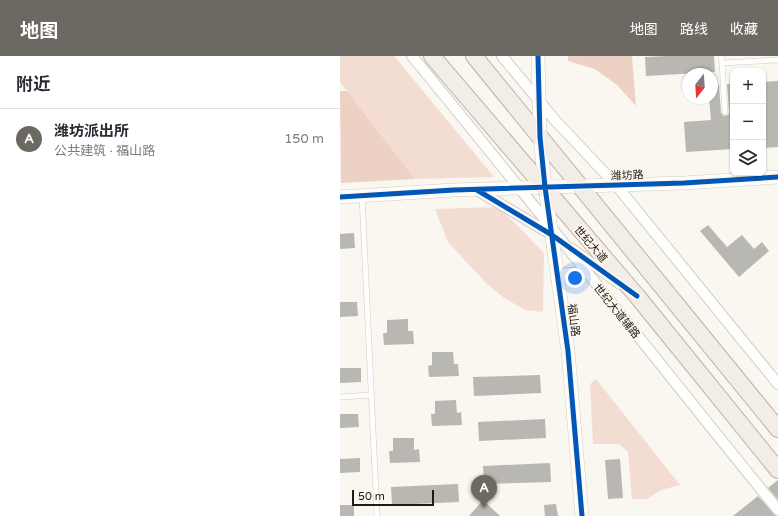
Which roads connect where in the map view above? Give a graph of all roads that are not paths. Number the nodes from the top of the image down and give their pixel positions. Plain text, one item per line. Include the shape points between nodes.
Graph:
1 (412, 56) edge
2 (432, 56) edge
3 (474, 56) edge
4 (502, 56) edge
5 (538, 56) edge
6 (721, 56) edge
7 (778, 60) edge
8 (722, 63) junction
9 (540, 102) junction
10 (725, 112) dead end
11 (540, 136) junction
12 (778, 177) edge
13 (616, 185) junction
14 (580, 186) junction
15 (545, 187) junction
16 (521, 188) junction
17 (477, 190) junction
18 (362, 196) junction
19 (340, 197) edge
20 (555, 235) junction
21 (586, 272) junction
22 (558, 274) junction
23 (637, 296) junction
24 (778, 384) edge
25 (371, 395) junction
26 (340, 397) edge
27 (778, 429) edge
28 (778, 470) edge
29 (778, 510) edge
30 (377, 516) edge
31 (582, 516) edge

1 - 16 street, 世纪大道辅路
2 - 15 main road, 世纪大道
3 - 11 main road
4 - 9 street
5 - 9 street, 福山路
6 - 8 lane
7 - 8 lane
8 - 10 lane
9 - 11 street, 福山路
9 - 13 street
11 - 14 main road
11 - 15 street, 福山路
12 - 13 street, 潍坊路
13 - 14 street, 潍坊路
13 - 24 street
14 - 15 street, 潍坊路
14 - 27 main road
15 - 16 street, 潍坊路
15 - 20 street, 福山路
15 - 23 main road, 世纪大道 via 570,220
16 - 17 street, 潍坊路
16 - 20 street, 世纪大道辅路
17 - 18 street, 潍坊路
17 - 20 street
18 - 19 street, 潍坊路
18 - 25 lane
20 - 21 street, 世纪大道辅路
20 - 22 street, 福山路
20 - 23 street
21 - 22 street
21 - 29 street, 世纪大道辅路
22 - 31 street, 福山路 via 568,351
23 - 28 main road, 世纪大道
25 - 26 lane
25 - 30 lane

